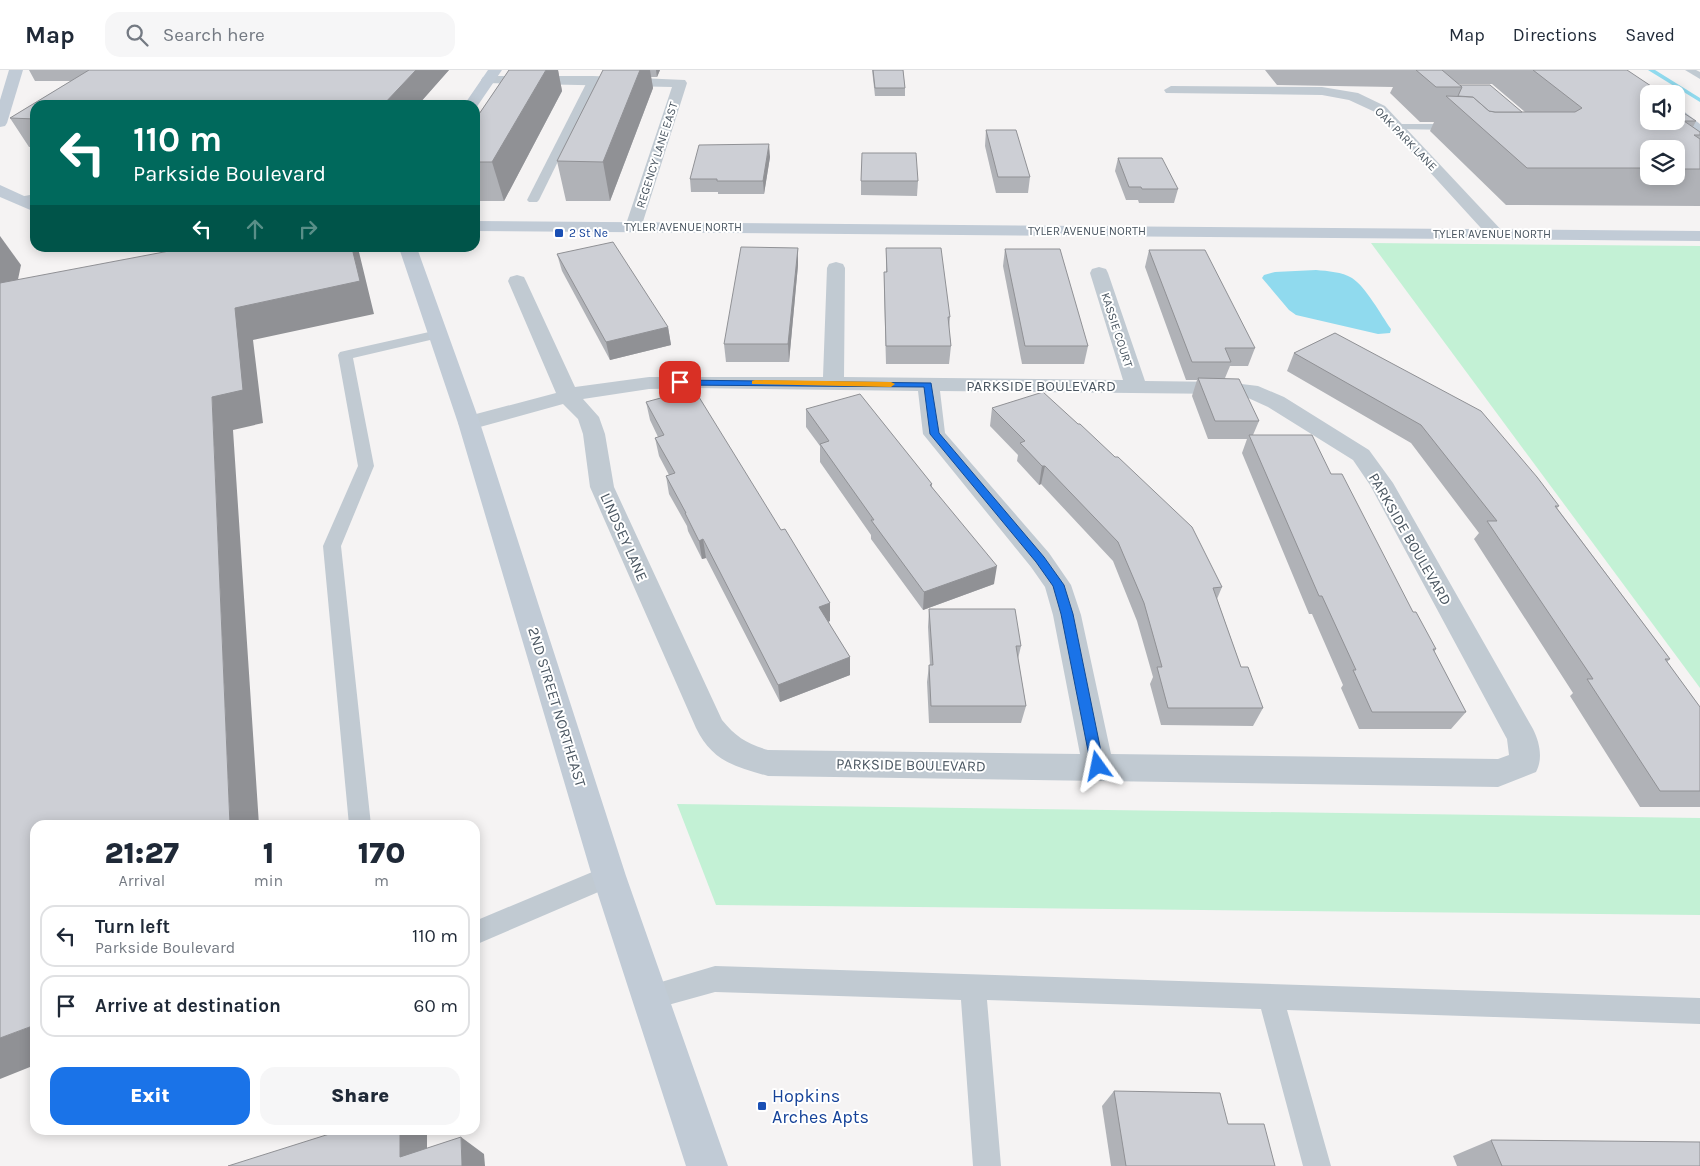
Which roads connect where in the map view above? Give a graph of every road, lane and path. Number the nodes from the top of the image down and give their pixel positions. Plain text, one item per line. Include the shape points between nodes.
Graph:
1 (16, 70) edge
2 (1690, 70) edge
3 (492, 75) edge
4 (1700, 76) edge
5 (593, 80) junction
6 (1172, 90) dead end
7 (474, 100) edge
8 (1685, 120) edge
9 (1392, 122) junction
10 (0, 123) edge
11 (1700, 132) edge
12 (0, 190) edge
13 (30, 198) edge
14 (18, 200) junction
15 (533, 200) dead end
16 (30, 205) edge
17 (480, 226) edge
18 (634, 227) junction
19 (1496, 234) junction
20 (1700, 236) edge
21 (409, 252) edge
22 (836, 268) dead end
23 (1098, 273) dead end
24 (517, 281) dead end
25 (438, 334) junction
26 (833, 383) junction
27 (928, 385) junction
28 (1136, 386) junction
29 (568, 396) junction
30 (468, 423) junction
31 (768, 763) joint
32 (1098, 766) junction
33 (359, 820) edge
34 (609, 876) junction
35 (480, 930) edge
36 (973, 987) junction
37 (650, 997) junction
38 (1270, 997) junction
39 (1700, 1011) edge
40 (708, 1166) edge
41 (987, 1166) edge
42 (1317, 1166) edge

1 - 10 street
2 - 4 lane
3 - 5 street
3 - 7 street
5 - 15 lane
5 - 18 street, REGENCY LANE EAST via 680,83
6 - 9 street, OAK PARK LANE via 1332,92 1366,101 1380,109
8 - 11 street
9 - 9 lane via 1449,117 1463,130
9 - 19 street, OAK PARK LANE
12 - 14 street
13 - 14 lane
14 - 16 street
17 - 18 street, TYLER AVENUE NORTH
18 - 19 street, TYLER AVENUE NORTH
19 - 20 street, TYLER AVENUE NORTH
21 - 25 street, 2ND STREET NORTHEAST
22 - 26 street
23 - 28 street, KASSIE COURT
24 - 29 street, LINDSEY LANE
25 - 30 street, 2ND STREET NORTHEAST
25 - 33 lane via 345,355 366,466 332,546
26 - 27 street, PARKSIDE BOULEVARD
26 - 29 street, PARKSIDE BOULEVARD via 649,383
27 - 28 street, PARKSIDE BOULEVARD
27 - 32 street via 934,434 1058,585 1067,614
28 - 32 street, PARKSIDE BOULEVARD via 1250,391 1276,402 1361,455 1380,483 1522,738 1525,763 1498,773
29 - 30 street, PARKSIDE BOULEVARD
29 - 31 street, LINDSEY LANE via 588,417 594,434 602,487 711,728 734,754
30 - 34 street, 2ND STREET NORTHEAST
31 - 32 street, PARKSIDE BOULEVARD
34 - 35 lane
34 - 37 street, 2ND STREET NORTHEAST
36 - 37 lane via 715,979
36 - 38 lane
36 - 41 lane
37 - 40 street, 2ND STREET NORTHEAST
38 - 39 lane
38 - 42 lane

